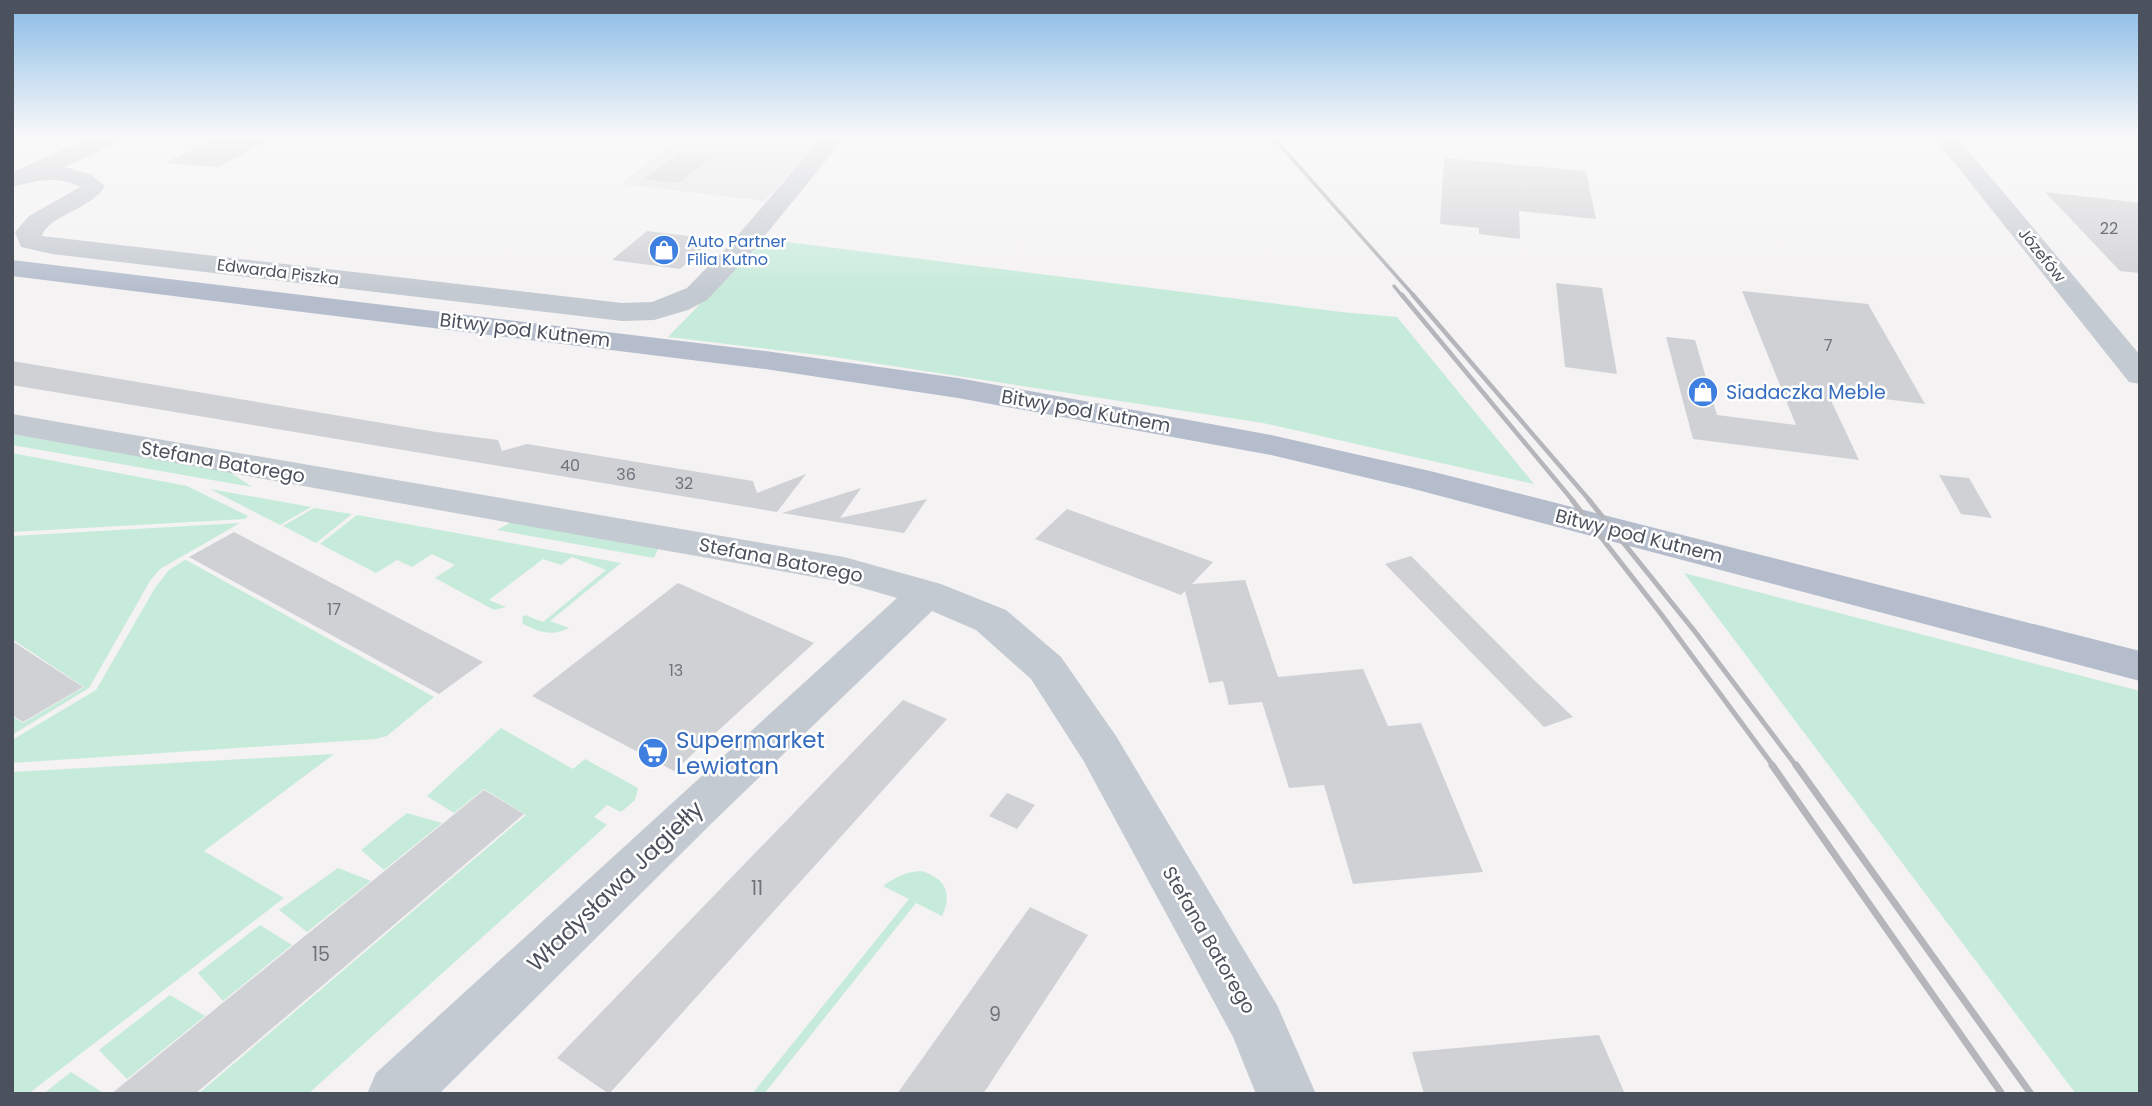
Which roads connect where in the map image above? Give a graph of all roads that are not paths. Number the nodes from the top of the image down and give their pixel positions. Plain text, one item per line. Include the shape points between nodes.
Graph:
1 (92, 188) edge
2 (792, 188) edge
3 (1986, 188) edge
4 (12, 268) edge
5 (2140, 375) edge
6 (12, 425) edge
7 (927, 593) junction
8 (2140, 666) edge
9 (397, 1094) edge
10 (1286, 1094) edge

1 - 2 street, Edwarda Piszka via 38,221 28,232 30,241 621,312 654,311 697,294
3 - 5 street, Józefów
4 - 8 main road, Bitwy pod Kutnem via 847,370 1125,418 1418,479
6 - 7 street, Stefana Batorego via 687,541 844,570
7 - 9 street, Władysława Jagiełły
7 - 10 street, Stefana Batorego via 991,621 1046,668 1100,748 1257,1024

